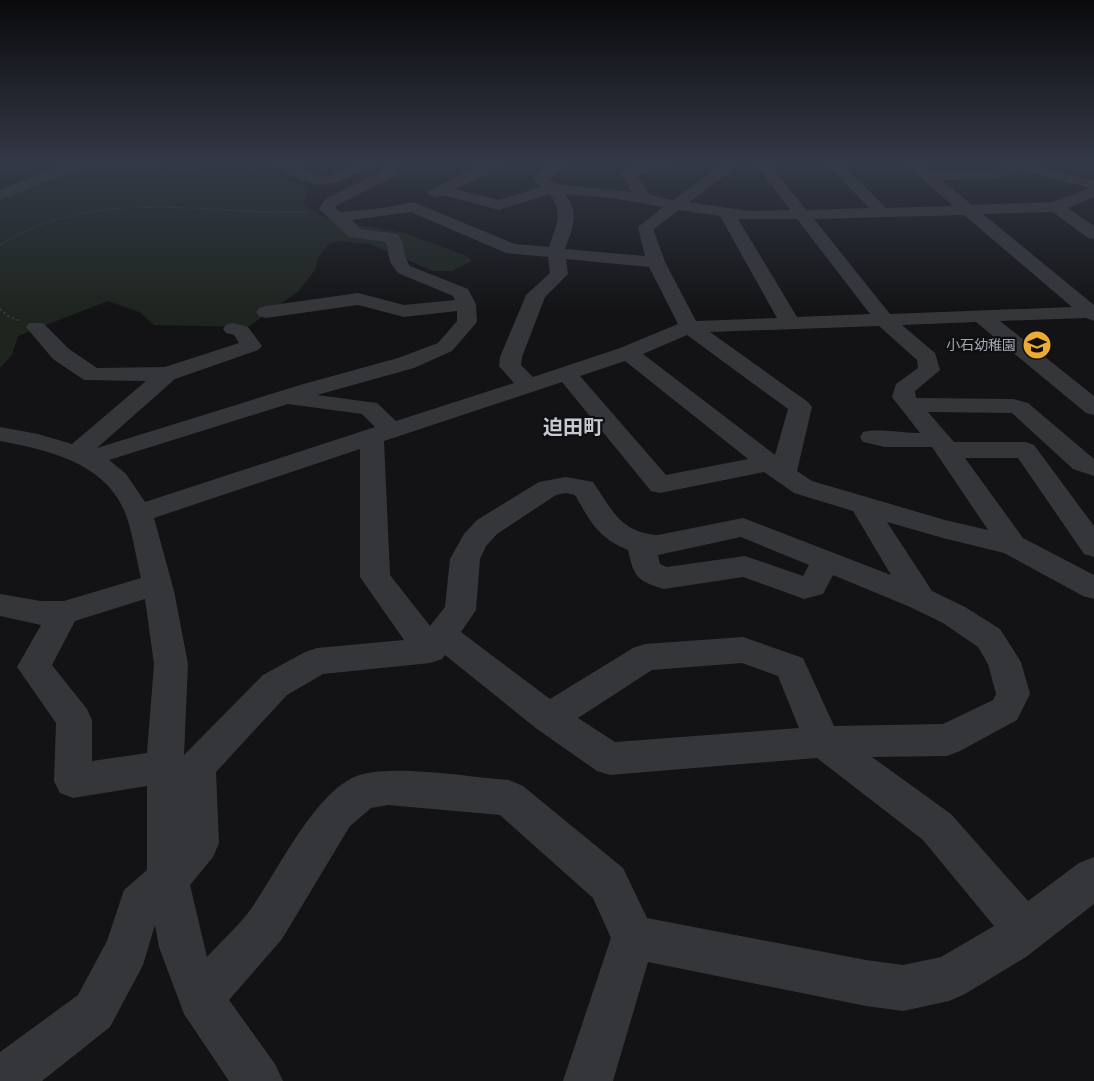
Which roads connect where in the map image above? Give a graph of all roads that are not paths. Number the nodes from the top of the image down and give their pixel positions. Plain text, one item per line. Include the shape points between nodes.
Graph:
1 (330, 211) edge
2 (391, 211) edge
3 (423, 211) edge
4 (566, 211) edge
5 (668, 211) edge
6 (715, 211) edge
7 (798, 211) edge
8 (906, 211) edge
9 (970, 211) edge
10 (1062, 211) edge
11 (882, 212) joint
12 (726, 213) junction
13 (333, 214) junction
14 (800, 214) junction
15 (1094, 234) edge
16 (556, 251) junction
17 (656, 262) junction
18 (466, 304) junction
19 (266, 312) dead end
20 (1092, 314) edge
21 (981, 316) junction
22 (885, 321) junction
23 (791, 324) junction
24 (36, 327) road end
25 (689, 327) junction
26 (233, 329) dead end
27 (628, 353) junction
28 (167, 374) junction
29 (567, 374) junction
30 (529, 386) junction
31 (288, 398) junction
32 (910, 405) junction
33 (1094, 408) edge
34 (0, 434) edge
35 (382, 434) junction
36 (872, 437) dead end
37 (943, 445) junction
38 (83, 455) junction
39 (1094, 468) edge
40 (776, 469) junction
41 (862, 504) junction
42 (139, 513) junction
43 (641, 544) junction
44 (1013, 545) junction
45 (1094, 547) edge
46 (827, 561) junction
47 (157, 584) junction
48 (1094, 588) edge
49 (921, 599) junction
50 (4, 610) edge
51 (64, 614) junction
52 (436, 642) junction
53 (549, 718) junction
54 (823, 742) junction
55 (165, 767) junction
56 (1094, 878) edge
57 (168, 879) junction
58 (1025, 930) junction
59 (633, 937) junction
60 (200, 998) junction
61 (2, 1081) edge
62 (258, 1081) edge
63 (588, 1081) edge

1 - 13 street
2 - 13 street
3 - 16 street via 506,248
4 - 16 street
5 - 17 street via 646,227
6 - 12 street
7 - 14 street
8 - 11 street
9 - 20 street
10 - 15 street
11 - 14 street
12 - 14 street
12 - 23 street
13 - 18 street via 360,236 392,238 399,264 407,271 461,292
14 - 22 street
16 - 17 street
16 - 30 street via 559,274 536,296 511,357 510,366
17 - 25 street
18 - 19 street via 404,311 358,299
18 - 31 street via 467,322 445,347 406,363
20 - 21 street
21 - 22 street
21 - 33 street
22 - 23 street
22 - 32 street via 927,358 929,370 904,389 903,397
23 - 25 street
24 - 28 street via 61,354 92,375
25 - 27 street
25 - 40 street via 800,407
26 - 28 street via 241,330 251,346
27 - 29 street
27 - 40 street
28 - 38 street
29 - 30 street
29 - 40 street via 660,485
30 - 35 street
31 - 35 street via 369,408
31 - 38 street
32 - 37 street
32 - 39 street via 1020,408 1082,463
34 - 38 street
35 - 42 street
35 - 52 street via 375,577
36 - 37 street
37 - 44 street
37 - 45 street via 1025,450
38 - 42 street via 117,480
40 - 41 street via 803,487
41 - 44 street
41 - 49 street
42 - 47 street
43 - 46 street via 658,545 742,527
43 - 46 street via 647,570 664,578 745,567 804,588 812,586
43 - 52 street via 625,538 604,522 584,488 548,488 487,527 474,540 465,559 460,610
44 - 48 street
46 - 49 street
47 - 51 street
47 - 55 street via 171,664
49 - 54 street via 989,638 1004,662 1013,694 1005,710 947,740
50 - 51 street
51 - 55 street via 34,666 74,720 73,781
52 - 53 street
52 - 57 street via 317,661 275,685 197,767 200,843
53 - 54 street via 610,759
53 - 54 street via 645,657 743,650 791,667
54 - 58 street via 937,827
55 - 57 street
56 - 58 street
57 - 60 street via 181,947
57 - 61 street via 140,905 127,949 94,1011
58 - 59 street via 950,978 903,988
59 - 60 street via 608,884 509,798 388,788 362,792 336,813 267,924
59 - 63 street
60 - 62 street

